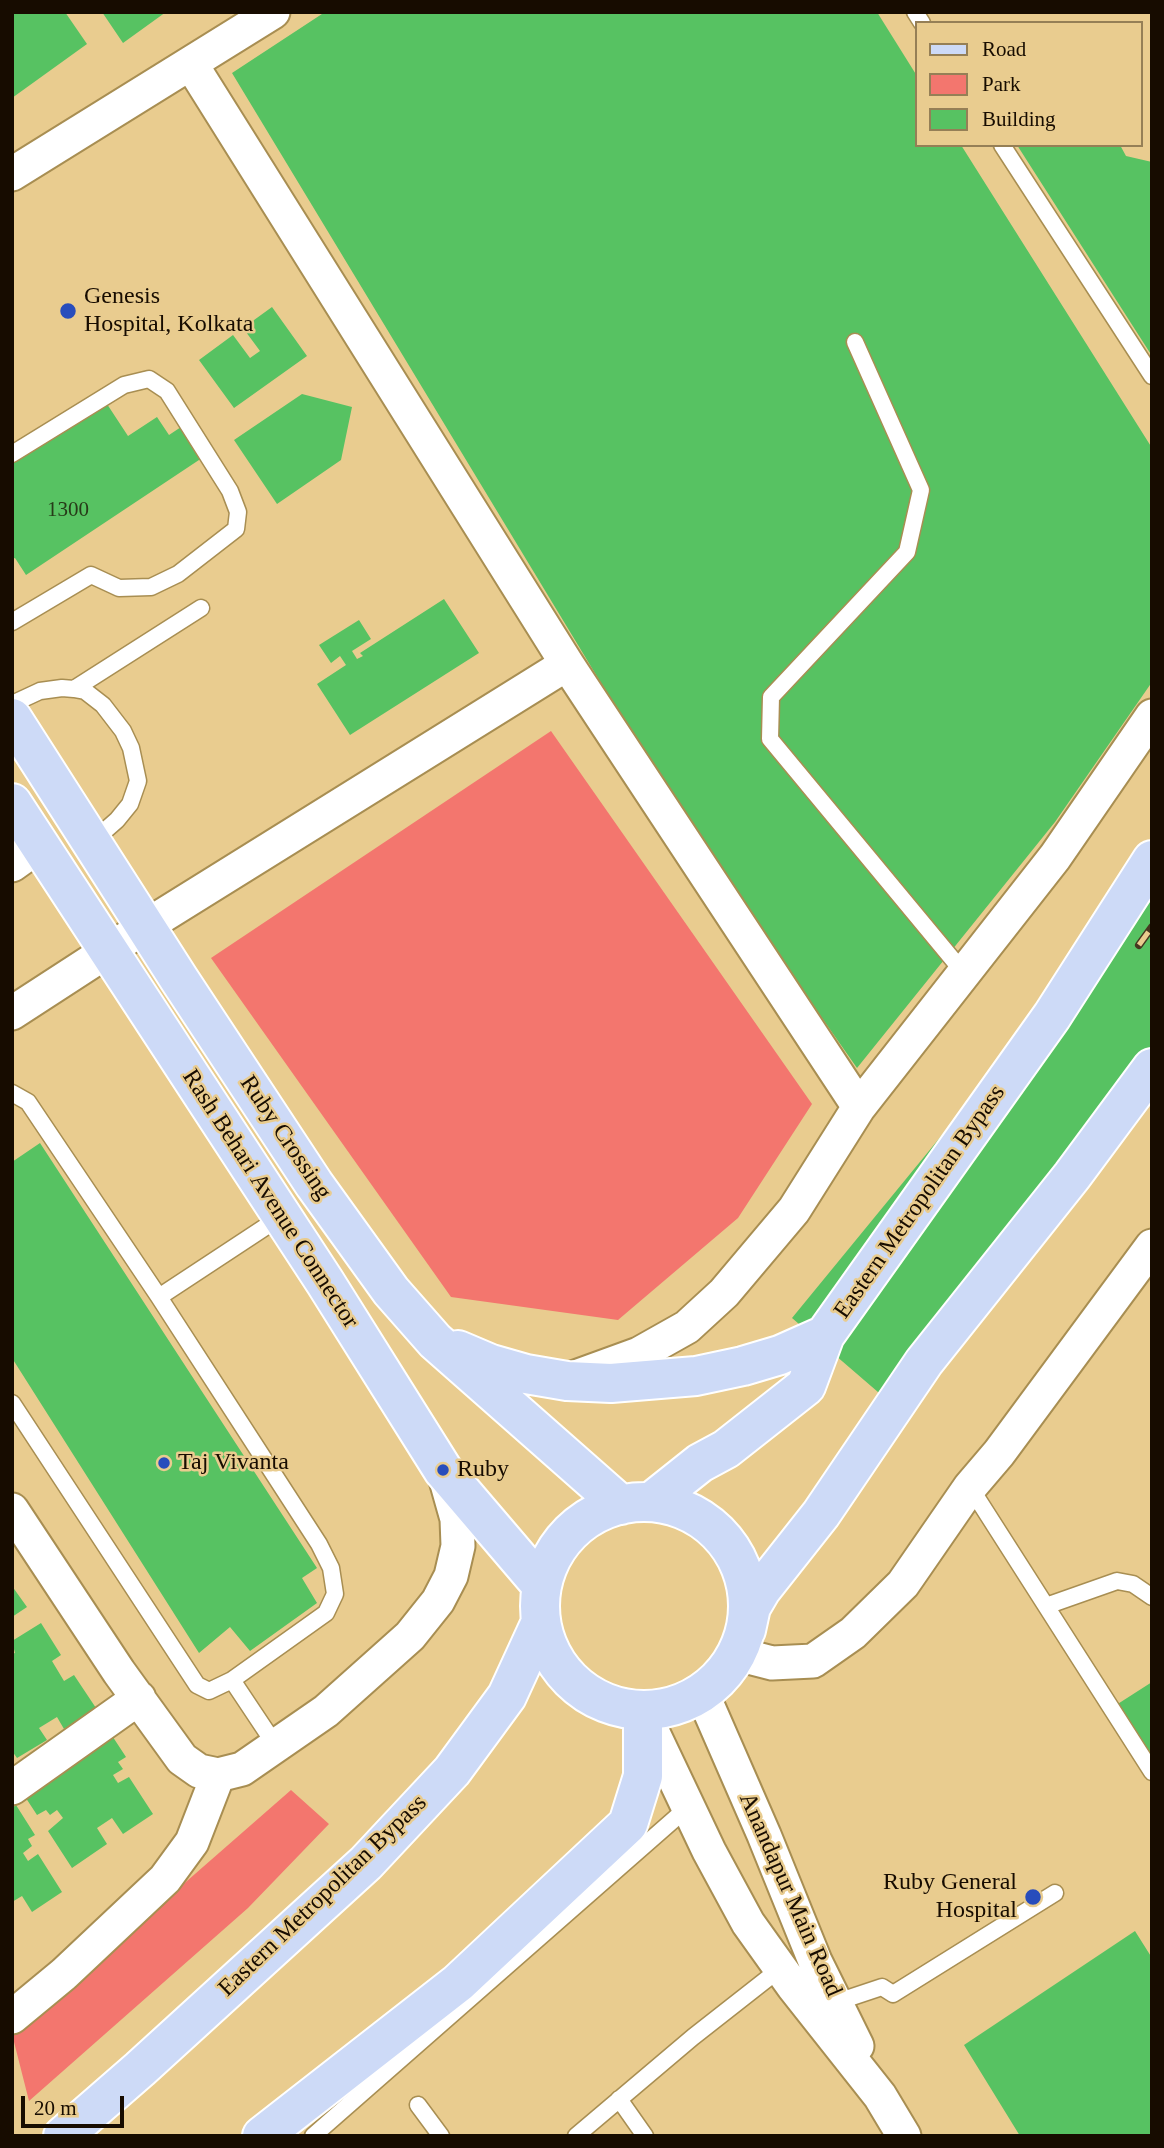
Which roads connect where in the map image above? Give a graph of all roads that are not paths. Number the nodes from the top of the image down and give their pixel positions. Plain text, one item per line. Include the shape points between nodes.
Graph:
1 (273, 12) edge
2 (191, 64) junction
3 (1003, 147) edge
4 (12, 174) edge
5 (855, 342) dead end
6 (1152, 376) edge
7 (12, 454) edge
8 (201, 608) dead end
9 (12, 622) edge
10 (567, 664) junction
11 (74, 689) junction
12 (12, 704) edge
13 (1152, 716) edge
14 (12, 718) edge
15 (12, 803) edge
16 (91, 842) junction
17 (26, 855) edge
18 (1152, 860) edge
19 (146, 926) junction
20 (109, 950) junction
21 (964, 973) junction
22 (12, 1013) edge
23 (1152, 1068) edge
24 (12, 1093) edge
25 (859, 1107) junction
26 (282, 1216) junction
27 (1152, 1246) edge
28 (159, 1297) junction
29 (825, 1335) junction
30 (435, 1340) junction
31 (567, 1381) junction
32 (12, 1403) edge
33 (443, 1471) junction
34 (970, 1487) junction
35 (636, 1504) junction
36 (12, 1510) edge
37 (1152, 1597) edge
38 (541, 1604) junction
39 (1046, 1606) junction
40 (741, 1642) junction
41 (232, 1680) junction
42 (702, 1693) junction
43 (139, 1698) junction
44 (643, 1711) junction
45 (276, 1746) junction
46 (1152, 1772) edge
47 (218, 1775) junction
48 (12, 1788) edge
49 (687, 1808) junction
50 (1055, 1893) dead end
51 (781, 1968) junction
52 (837, 2002) junction
53 (12, 2018) edge
54 (880, 2096) junction
55 (619, 2099) junction
56 (418, 2105) dead end
57 (63, 2136) edge
58 (262, 2136) edge
59 (313, 2136) edge
60 (441, 2136) edge
61 (576, 2136) edge
62 (645, 2136) edge
63 (904, 2136) edge

1 - 2 street
2 - 4 street
2 - 10 street
3 - 6 lane
5 - 21 lane via 920,490 907,552 771,697 770,739
7 - 9 lane via 124,385 149,379 167,391 230,491 238,512 236,529 178,574 151,587 120,588 91,575
8 - 11 lane
10 - 19 street
10 - 25 street
11 - 12 lane via 40,691
11 - 16 lane via 85,691 103,705 123,731 138,781 130,804
13 - 21 street via 1055,857
14 - 16 main road, Ruby Crossing
15 - 17 main road, Rash Behari Avenue Connector
16 - 19 main road, Ruby Crossing
17 - 20 main road, Rash Behari Avenue Connector
18 - 29 main road, Eastern Metropolitan Bypass via 1052,1016
19 - 20 street
19 - 30 main road, Ruby Crossing via 314,1184 391,1291
20 - 22 street
20 - 26 main road, Rash Behari Avenue Connector
21 - 25 street
23 - 40 main road via 924,1362 821,1514 761,1590
24 - 28 lane via 28,1102
25 - 31 street via 794,1210 724,1293 687,1327 639,1354
26 - 28 lane
26 - 33 main road, Rash Behari Avenue Connector
27 - 34 street
28 - 41 lane via 331,1568 335,1594 326,1613
29 - 31 main road via 780,1355 696,1376 611,1383
29 - 35 main road, Eastern Metropolitan Bypass via 806,1386 726,1450
30 - 31 main road via 491,1364
30 - 35 main road, Ruby Crossing
32 - 41 lane via 197,1685 209,1691
33 - 38 main road, Rash Behari Avenue Connector
33 - 45 street via 457,1519 458,1546 451,1576 438,1601 410,1636 326,1711
34 - 39 lane
34 - 40 street via 903,1584 853,1633 813,1661 772,1663
35 - 38 main road via 593,1515 569,1534 551,1557
35 - 40 main road, Ruby Crossing via 680,1509 706,1523 728,1545 742,1571 748,1600
36 - 43 street
37 - 39 lane via 1133,1584 1117,1581
38 - 44 main road via 548,1647 579,1688 602,1702
38 - 57 main road, Eastern Metropolitan Bypass via 507,1696 452,1772 366,1863
39 - 46 lane
40 - 42 main road via 722,1676
41 - 45 lane
42 - 44 main road via 679,1705
42 - 52 street, Anandapur Main Road via 815,1961
43 - 47 street via 182,1759 199,1771
43 - 48 street
44 - 49 street, Anandapur Main Road
44 - 58 main road via 643,1776 628,1824 458,1983
45 - 47 street via 242,1769
47 - 53 street via 192,1842 164,1879
49 - 51 street, Anandapur Main Road via 748,1923
49 - 59 lane
50 - 52 lane via 893,1994 882,1987
51 - 54 street, Anandapur Main Road
51 - 55 lane
52 - 54 street, Anandapur Main Road
54 - 63 street, Anandapur Main Road
55 - 61 lane
55 - 62 lane
56 - 60 lane

